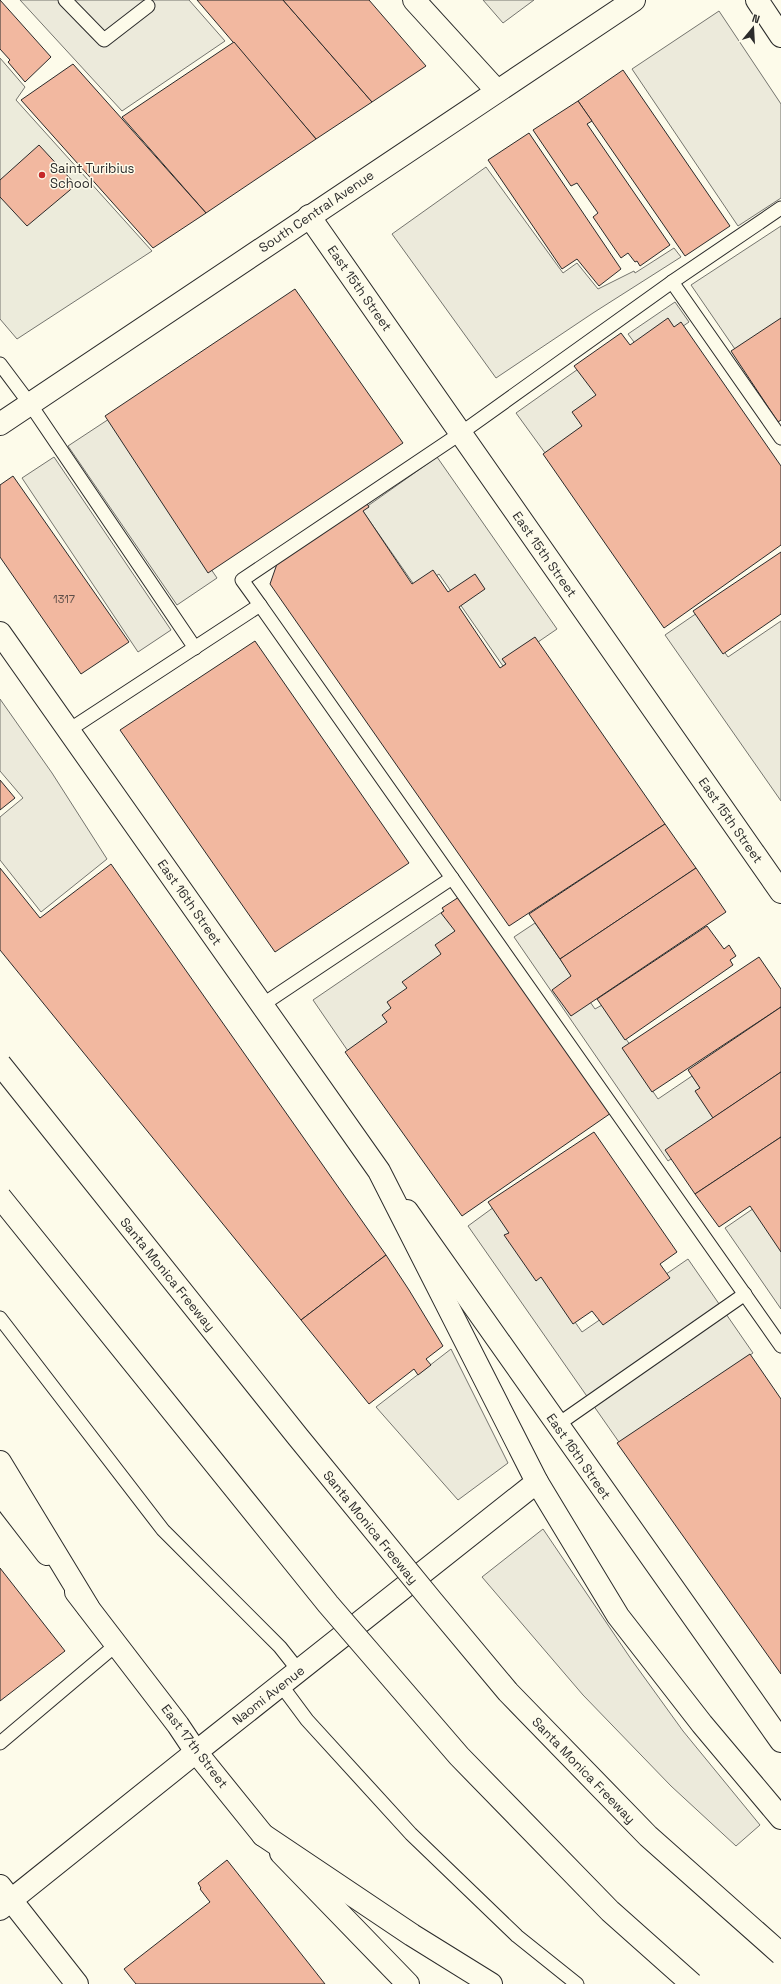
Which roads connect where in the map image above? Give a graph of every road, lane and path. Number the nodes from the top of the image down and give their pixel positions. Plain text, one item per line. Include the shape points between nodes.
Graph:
1 (65, 0) edge
2 (414, 0) edge
3 (634, 0) edge
4 (757, 0) edge
5 (148, 6) dead end
6 (781, 36) edge
7 (497, 91) junction
8 (781, 208) edge
9 (309, 216) junction
10 (672, 282) junction
11 (0, 364) edge
12 (30, 404) junction
13 (0, 424) edge
14 (461, 432) junction
15 (781, 438) edge
16 (260, 605) junction
17 (0, 633) edge
18 (195, 648) junction
19 (69, 730) junction
20 (452, 878) junction
21 (781, 892) edge
22 (262, 1005) junction
23 (0, 1064) edge
24 (379, 1171) junction
25 (0, 1197) edge
26 (745, 1294) junction
27 (0, 1318) edge
28 (781, 1346) edge
29 (558, 1425) junction
30 (0, 1462) edge
31 (537, 1482) junction
32 (0, 1493) edge
33 (88, 1607) junction
34 (116, 1645) junction
35 (299, 1671) junction
36 (281, 1685) junction
37 (781, 1741) edge
38 (0, 1743) edge
39 (196, 1752) junction
40 (781, 1818) edge
41 (263, 1835) junction
42 (4, 1898) edge
43 (781, 1954) edge
44 (401, 1982) edge
45 (76, 1984) edge
46 (491, 1984) edge
47 (577, 1984) edge
48 (692, 1984) edge

1 - 5 lane via 104,40
2 - 7 main road
3 - 7 main road, South Central Avenue
4 - 6 main road
7 - 9 main road, South Central Avenue
8 - 10 lane
9 - 12 main road, South Central Avenue
9 - 14 main road, East 15th Street
10 - 14 lane
10 - 15 lane
11 - 12 lane
12 - 13 main road, South Central Avenue
12 - 18 lane
14 - 16 lane via 242,580
14 - 21 main road, East 15th Street
16 - 18 lane
16 - 20 lane
17 - 19 main road, East 16th Street
18 - 19 lane
19 - 22 main road, East 16th Street
20 - 22 lane
20 - 26 lane
22 - 24 main road, East 16th Street
23 - 43 main road, Santa Monica Freeway, bridge via 298,1437 508,1692 648,1836
24 - 29 main road, East 16th Street
24 - 31 main road, East 16th Street
25 - 48 main road, bridge via 328,1604 459,1756 610,1911
26 - 28 lane
26 - 29 lane
27 - 35 lane via 163,1530 280,1647
29 - 37 main road, East 16th Street
30 - 33 main road
31 - 35 main road, Naomi Avenue
31 - 40 main road, East 16th Street via 618,1616 702,1724
32 - 33 main road, East 17th Street
33 - 34 main road, East 17th Street
34 - 38 lane
34 - 39 main road, East 17th Street
35 - 36 main road, Naomi Avenue
36 - 39 main road, Naomi Avenue
36 - 47 lane via 307,1720 411,1834 517,1936
39 - 41 main road, East 17th Street
39 - 42 main road, Naomi Avenue
41 - 44 main road, East 17th Street
41 - 46 main road via 412,1935
42 - 45 main road

